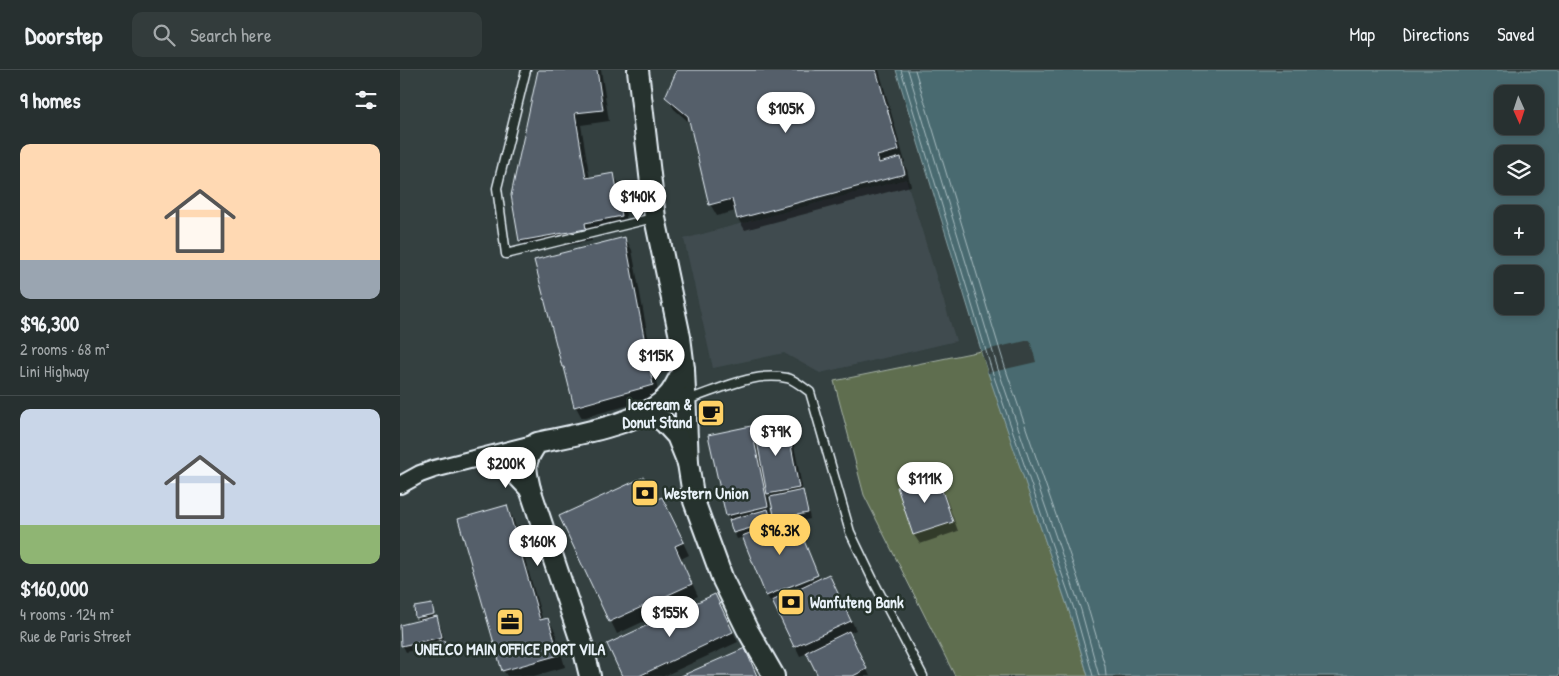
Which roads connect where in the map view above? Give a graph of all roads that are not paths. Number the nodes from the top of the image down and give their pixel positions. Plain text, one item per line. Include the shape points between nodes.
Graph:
1 (526, 70) edge
2 (638, 70) edge
3 (655, 218) junction
4 (684, 368) junction
5 (685, 401) junction
6 (648, 411) junction
7 (532, 450) junction
8 (474, 460) junction
9 (688, 463) junction
10 (498, 465) joint
11 (400, 486) edge
12 (530, 489) junction
13 (590, 676) edge
14 (774, 676) edge
15 (924, 676) edge

1 - 3 lane via 496,188 506,254
2 - 3 street
3 - 4 street
4 - 5 street
4 - 6 street via 668,396
5 - 9 street
5 - 15 lane via 750,379 769,376 788,378 810,392 850,532
6 - 7 street via 618,424
6 - 9 street via 677,436
7 - 8 street
7 - 12 street via 525,468
8 - 10 street
8 - 11 street via 420,474
9 - 14 street via 694,501 723,580
10 - 12 street via 514,472
12 - 13 street

